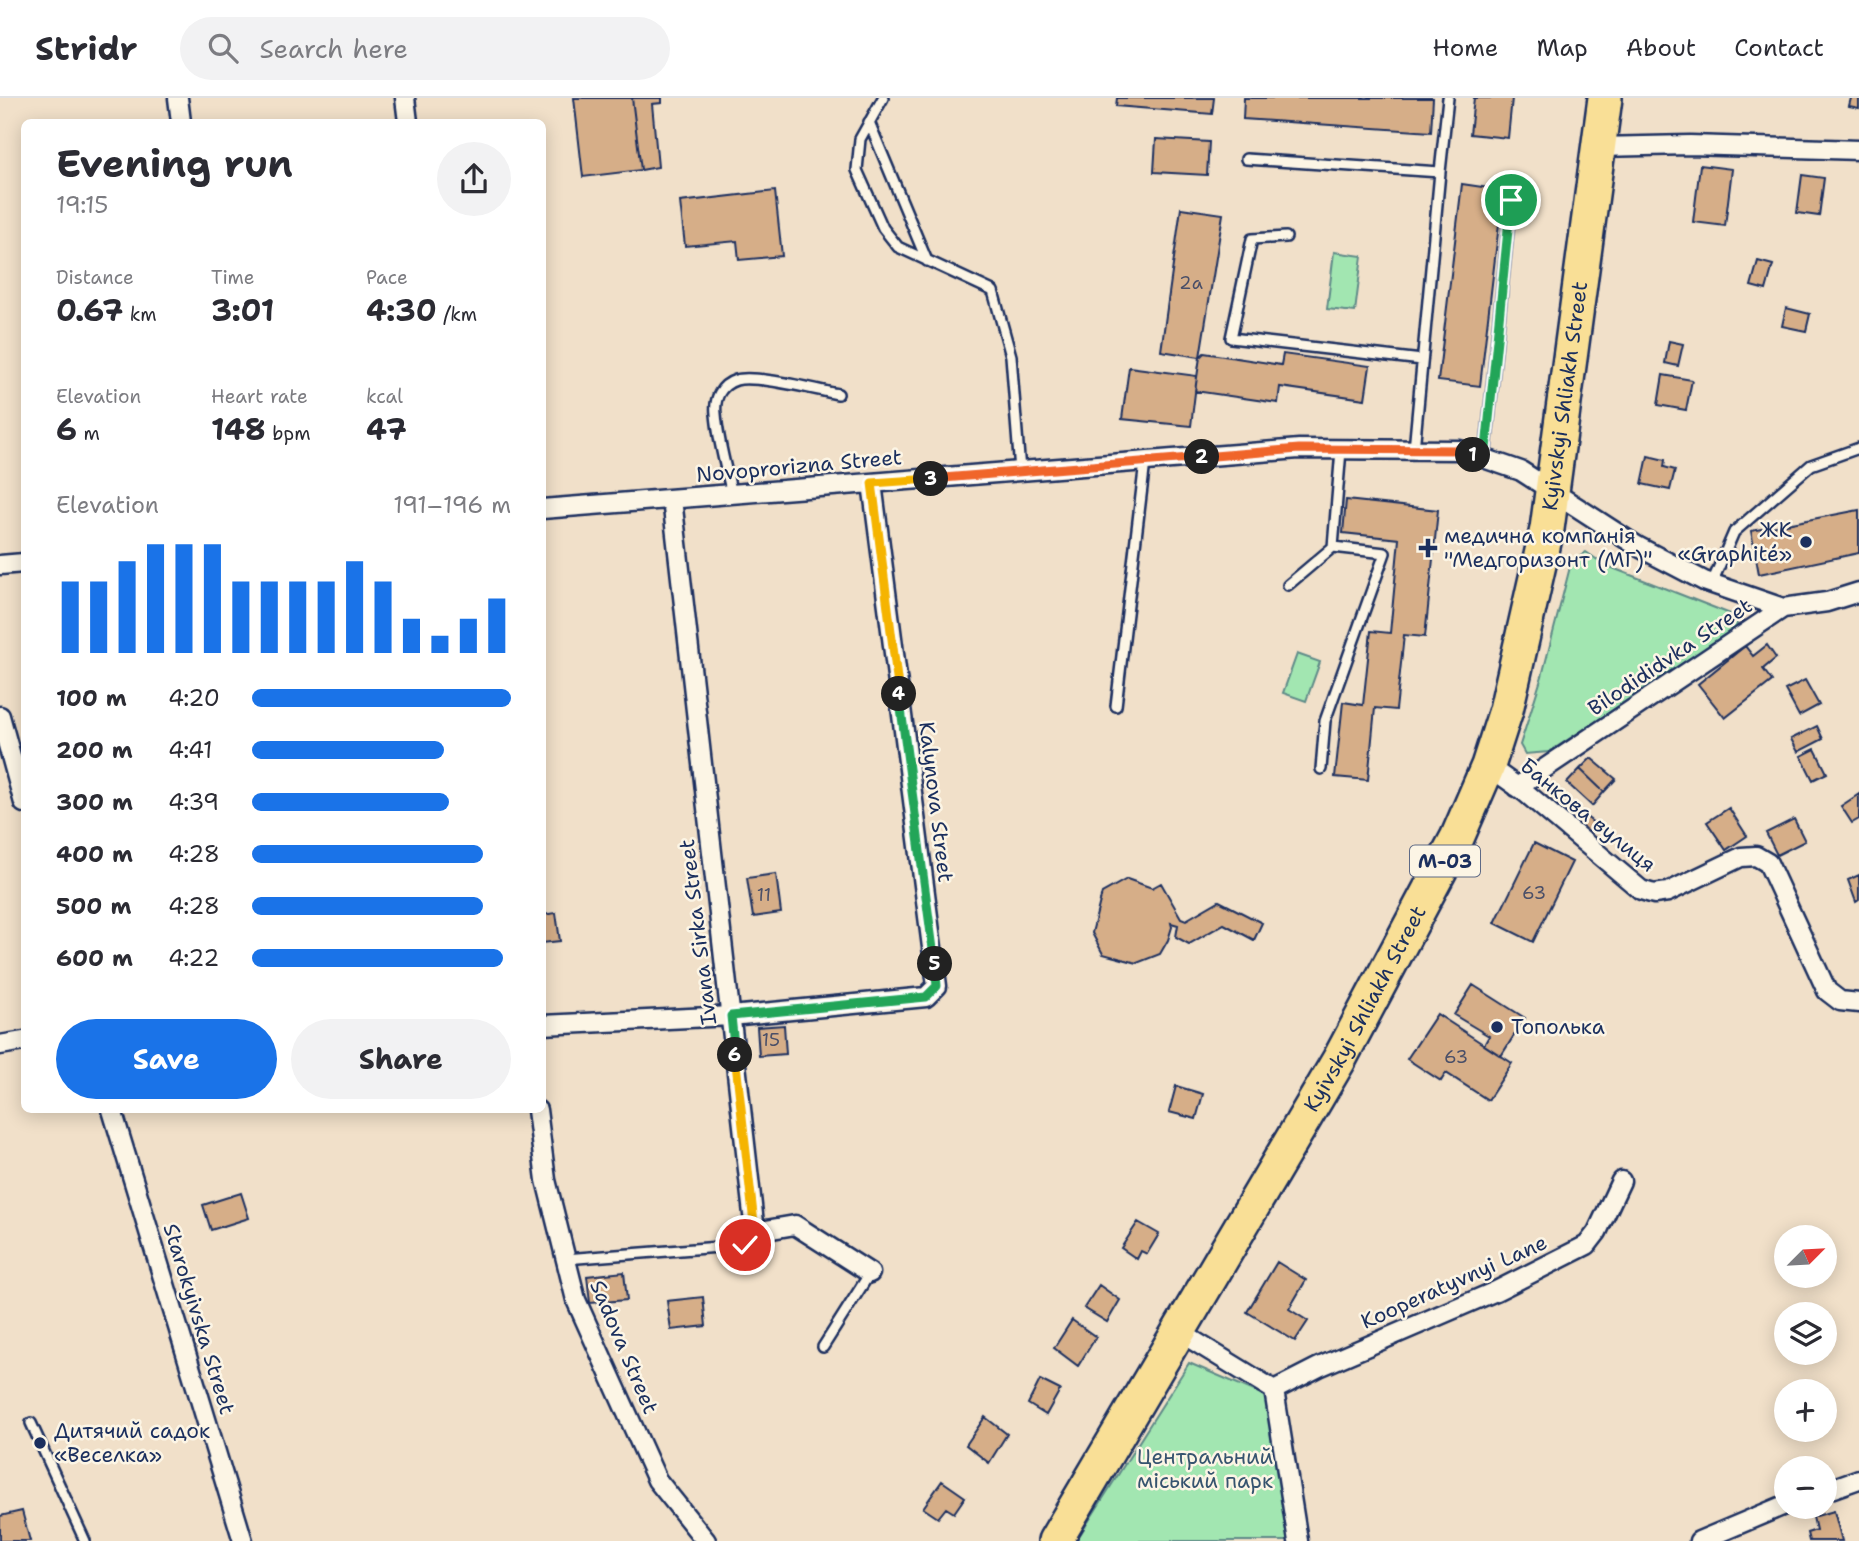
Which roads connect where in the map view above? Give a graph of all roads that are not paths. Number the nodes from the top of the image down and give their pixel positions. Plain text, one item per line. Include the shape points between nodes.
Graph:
1 (178, 98) edge
2 (405, 98) edge
3 (883, 98) edge
4 (1448, 98) edge
5 (1605, 98) edge
6 (181, 119) edge
7 (408, 119) edge
8 (869, 122) junction
9 (1598, 147) junction
10 (1859, 150) edge
11 (1246, 159) dead end
12 (1440, 173) junction
13 (1511, 200) dead end
14 (1286, 237) dead end
15 (926, 261) junction
16 (1422, 360) junction
17 (838, 394) dead end
18 (1859, 448) edge
19 (1341, 450) junction
20 (1414, 450) junction
21 (1485, 459) junction
22 (1145, 462) junction
23 (1020, 471) junction
24 (872, 483) junction
25 (1552, 491) junction
26 (732, 494) junction
27 (671, 499) junction
28 (546, 509) edge
29 (1333, 547) junction
30 (21, 563) edge
31 (0, 565) edge
32 (1712, 583) junction
33 (1288, 585) dead end
34 (1859, 592) edge
35 (1783, 608) junction
36 (1116, 706) dead end
37 (1, 723) edge
38 (1488, 766) junction
39 (1321, 769) dead end
40 (1517, 787) junction
41 (21, 793) edge
42 (1859, 1003) edge
43 (731, 1016) junction
44 (546, 1025) edge
45 (21, 1042) edge
46 (0, 1045) edge
47 (113, 1113) edge
48 (537, 1113) edge
49 (1621, 1181) dead end
50 (755, 1232) junction
51 (565, 1259) junction
52 (870, 1273) joint
53 (1181, 1325) junction
54 (823, 1347) dead end
55 (1274, 1390) junction
56 (31, 1423) dead end
57 (1859, 1479) edge
58 (1837, 1487) edge
59 (1774, 1509) edge
60 (239, 1539) edge
61 (701, 1540) edge
62 (85, 1541) edge
63 (1055, 1541) edge
64 (1298, 1541) edge
65 (1699, 1541) edge

1 - 6 street
2 - 7 street
3 - 8 lane
4 - 12 lane
5 - 9 highway, Kyivskyi Shliakh Street / М-03
8 - 15 lane
8 - 15 lane via 860,139 857,170 883,228 898,247
9 - 10 street
9 - 25 highway, Kyivskyi Shliakh Street / М-03
11 - 12 lane
12 - 16 lane
13 - 21 lane
14 - 16 lane via 1252,239 1231,338
15 - 23 lane via 993,291 1011,356
16 - 20 lane
17 - 26 lane via 753,380 738,379 723,386 716,399 716,414
18 - 32 lane via 1811,465 1734,532
19 - 20 street, Novoprorizna Street
19 - 22 street, Novoprorizna Street via 1299,449
19 - 29 lane
20 - 21 street, Novoprorizna Street via 1460,450
21 - 25 street, Novoprorizna Street via 1521,471
22 - 23 street, Novoprorizna Street
22 - 36 lane
23 - 24 street, Novoprorizna Street
24 - 26 street, Novoprorizna Street
24 - 43 street, Kalynova Street via 937,986 926,997
25 - 32 street, Novoprorizna Street via 1637,545
25 - 38 highway, Kyivskyi Shliakh Street / М-03 via 1532,604
26 - 27 street, Novoprorizna Street
27 - 28 street, Novoprorizna Street
27 - 43 street, Ivana Sirka Street
29 - 33 lane
29 - 39 lane via 1385,553 1325,721
30 - 31 street
32 - 35 street, Novoprorizna Street
34 - 35 street, Bilodididvka Street
35 - 40 street, Bilodididvka Street
37 - 41 street
38 - 40 street, Банкова вулиця
38 - 53 highway, Kyivskyi Shliakh Street / М-03 via 1457,838 1390,968
40 - 42 street, Банкова вулиця via 1642,890 1654,894 1668,892 1741,857 1756,856 1768,863 1827,990 1840,1001
43 - 44 street
43 - 50 street, Ivana Sirka Street
45 - 46 street
47 - 60 street, Starokyivska Street
48 - 51 street, Sadova Street via 546,1180
49 - 55 street, Kooperatyvnyi Lane via 1587,1245
50 - 51 lane via 745,1245
50 - 52 street via 795,1225
51 - 61 street, Sadova Street via 576,1300 657,1480
52 - 54 lane
53 - 55 street via 1186,1336
53 - 63 highway, Kyivskyi Shliakh Street / М-03
55 - 64 street
56 - 62 lane
57 - 58 street
59 - 65 street

